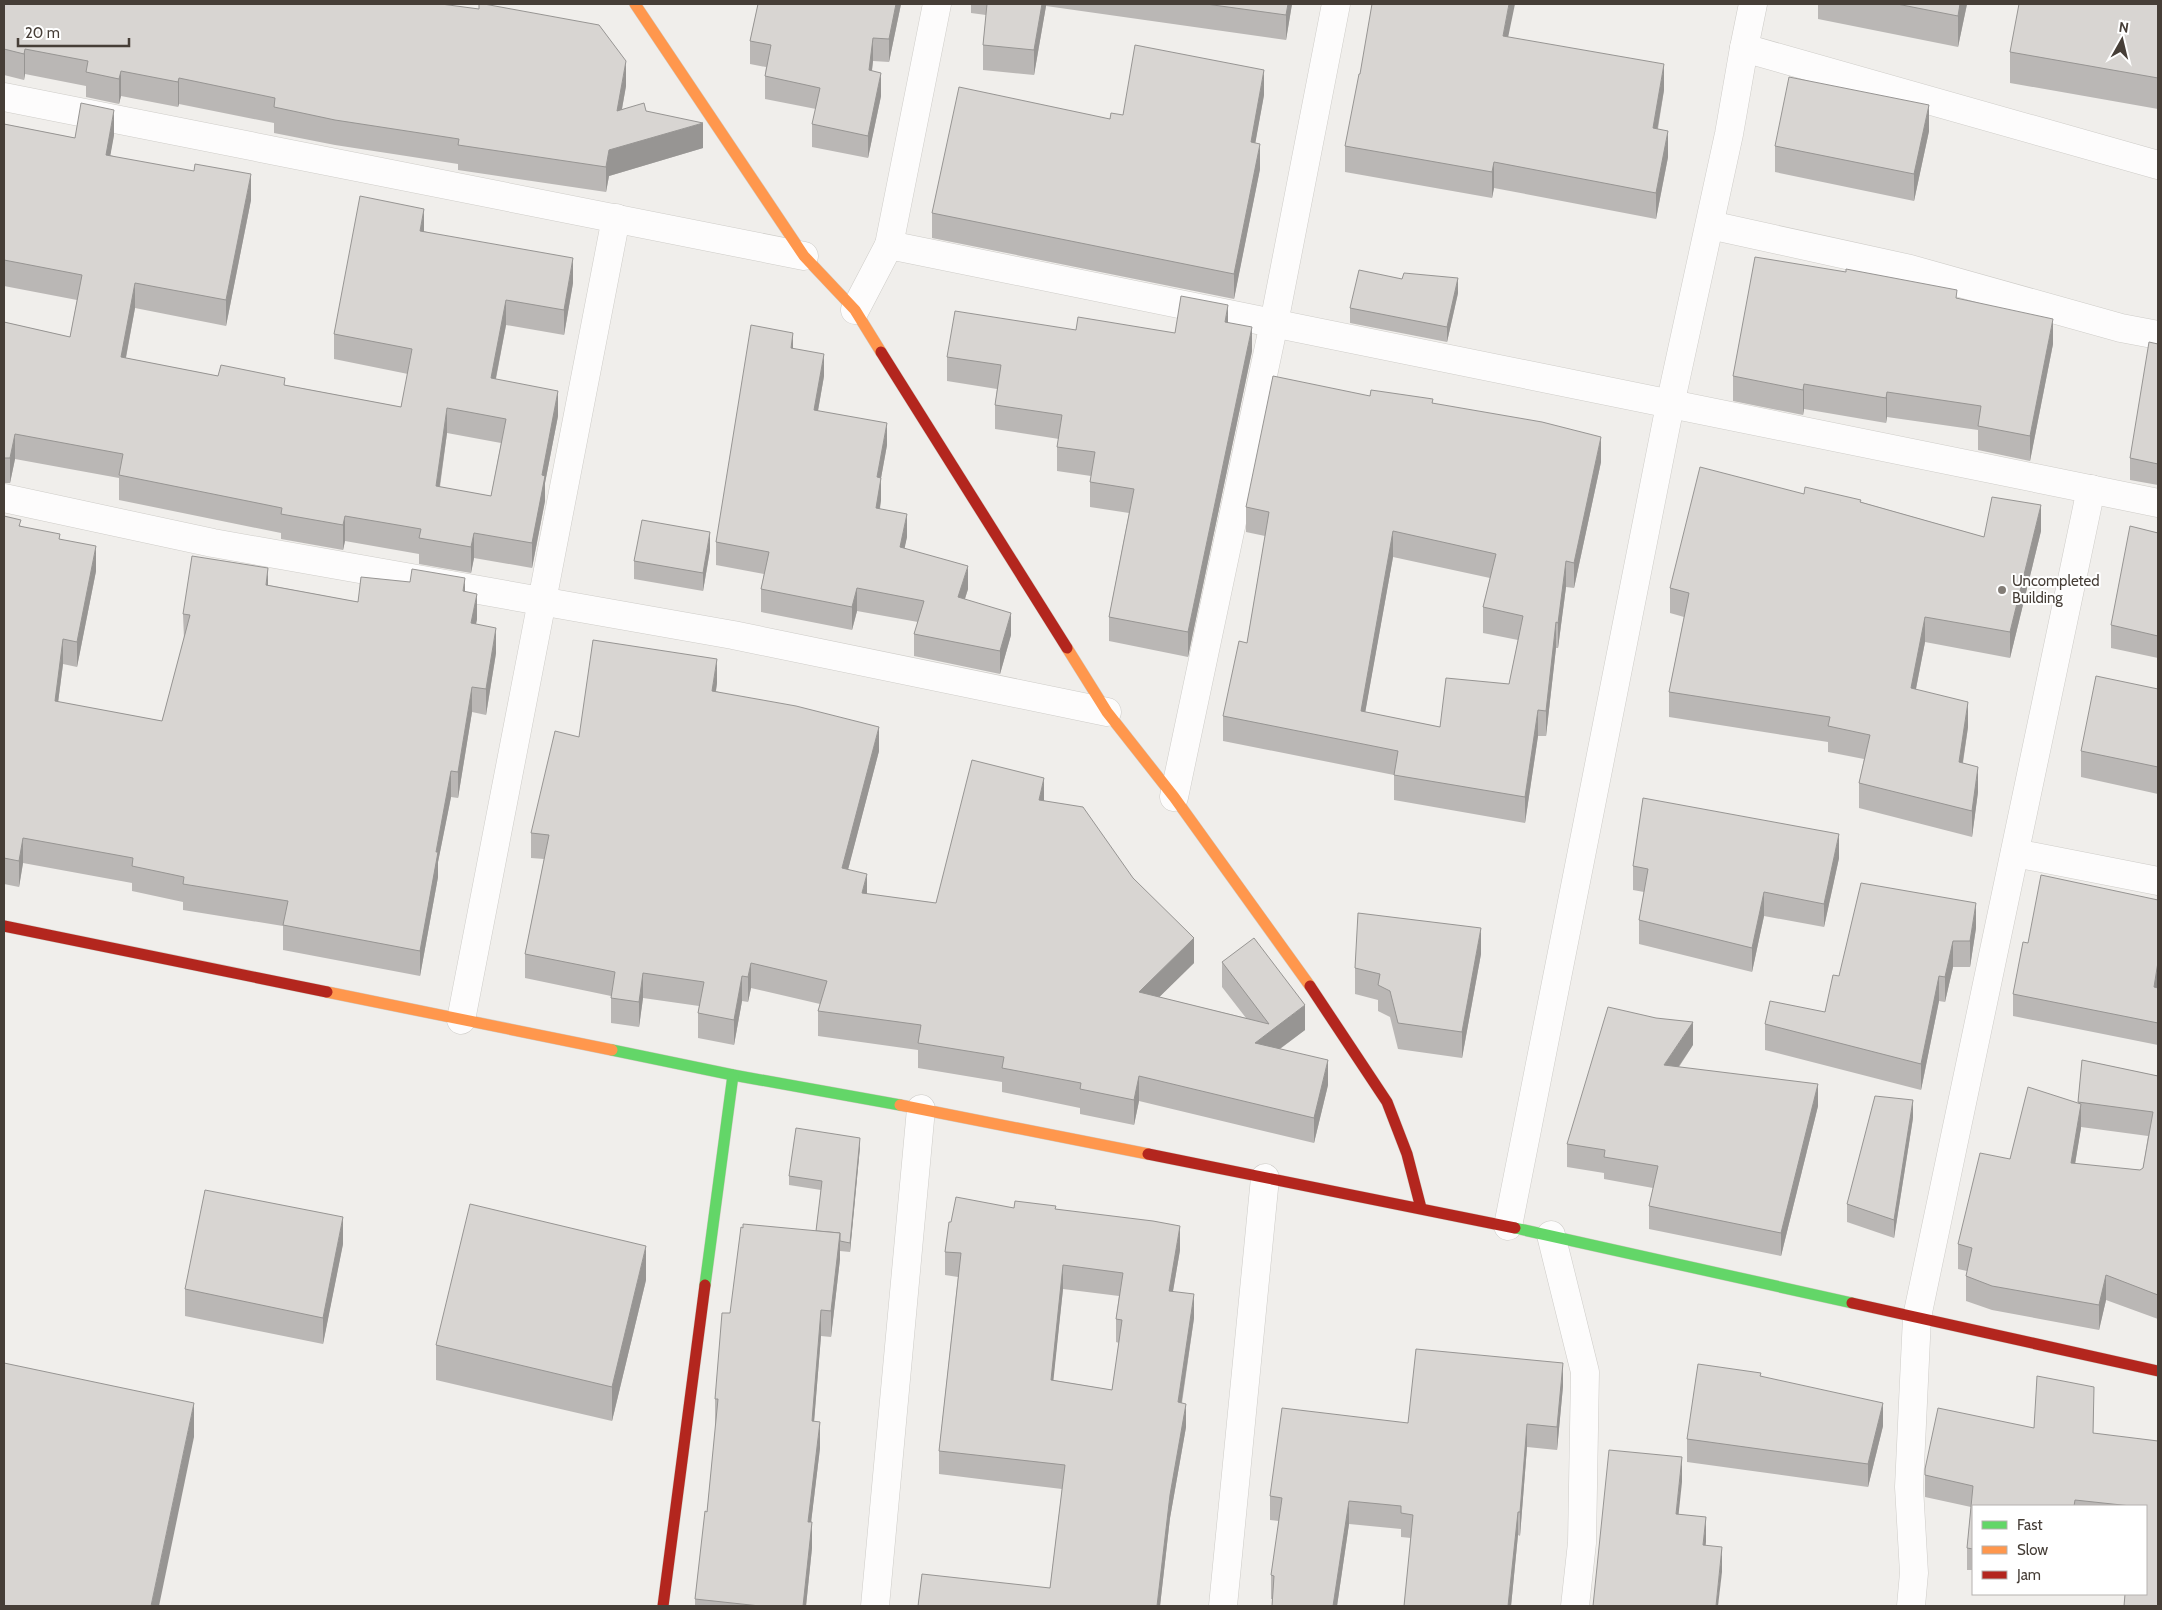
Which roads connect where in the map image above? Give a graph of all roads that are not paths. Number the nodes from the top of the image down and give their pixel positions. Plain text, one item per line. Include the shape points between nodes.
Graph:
1 (635, 4) edge
2 (937, 4) edge
3 (1336, 4) edge
4 (1753, 4) edge
5 (1744, 48) junction
6 (4, 97) edge
7 (2158, 165) edge
8 (616, 218) junction
9 (1710, 225) junction
10 (889, 245) junction
11 (804, 256) junction
12 (855, 310) junction
13 (1274, 323) junction
14 (2158, 335) edge
15 (1670, 405) junction
16 (2091, 489) junction
17 (4, 498) edge
18 (2158, 503) edge
19 (543, 602) junction
20 (1107, 712) junction
21 (1174, 797) junction
22 (2015, 853) junction
23 (2158, 881) edge
24 (4, 926) edge
25 (461, 1020) junction
26 (734, 1075) junction
27 (921, 1109) junction
28 (1265, 1178) junction
29 (1421, 1208) junction
30 (1508, 1226) junction
31 (1551, 1235) junction
32 (1917, 1317) junction
33 (2158, 1371) edge
34 (663, 1606) edge
35 (875, 1606) edge
36 (1222, 1606) edge
37 (1576, 1606) edge
38 (1911, 1606) edge

1 - 11 street
2 - 10 street
3 - 13 street
4 - 5 street
5 - 7 street
5 - 9 street
6 - 8 street
8 - 11 street
8 - 19 street
9 - 14 street via 1910,269 2121,328
9 - 15 street
10 - 12 street
10 - 13 street
11 - 12 street
12 - 20 street
13 - 15 street
13 - 21 street
15 - 16 street
15 - 30 street
16 - 18 street
16 - 22 street
17 - 19 street via 213,544
19 - 20 street via 733,635
19 - 25 street
20 - 21 street
21 - 29 street via 1297,967 1387,1102 1407,1154
22 - 23 street
22 - 32 street
24 - 25 street
25 - 26 street
26 - 27 street
26 - 34 street via 672,1518
27 - 28 street
27 - 35 street
28 - 29 street
28 - 36 street
29 - 30 street
30 - 31 street
31 - 32 street
31 - 37 street via 1585,1372 1582,1543
32 - 33 street
32 - 38 street via 1909,1487 1914,1573

